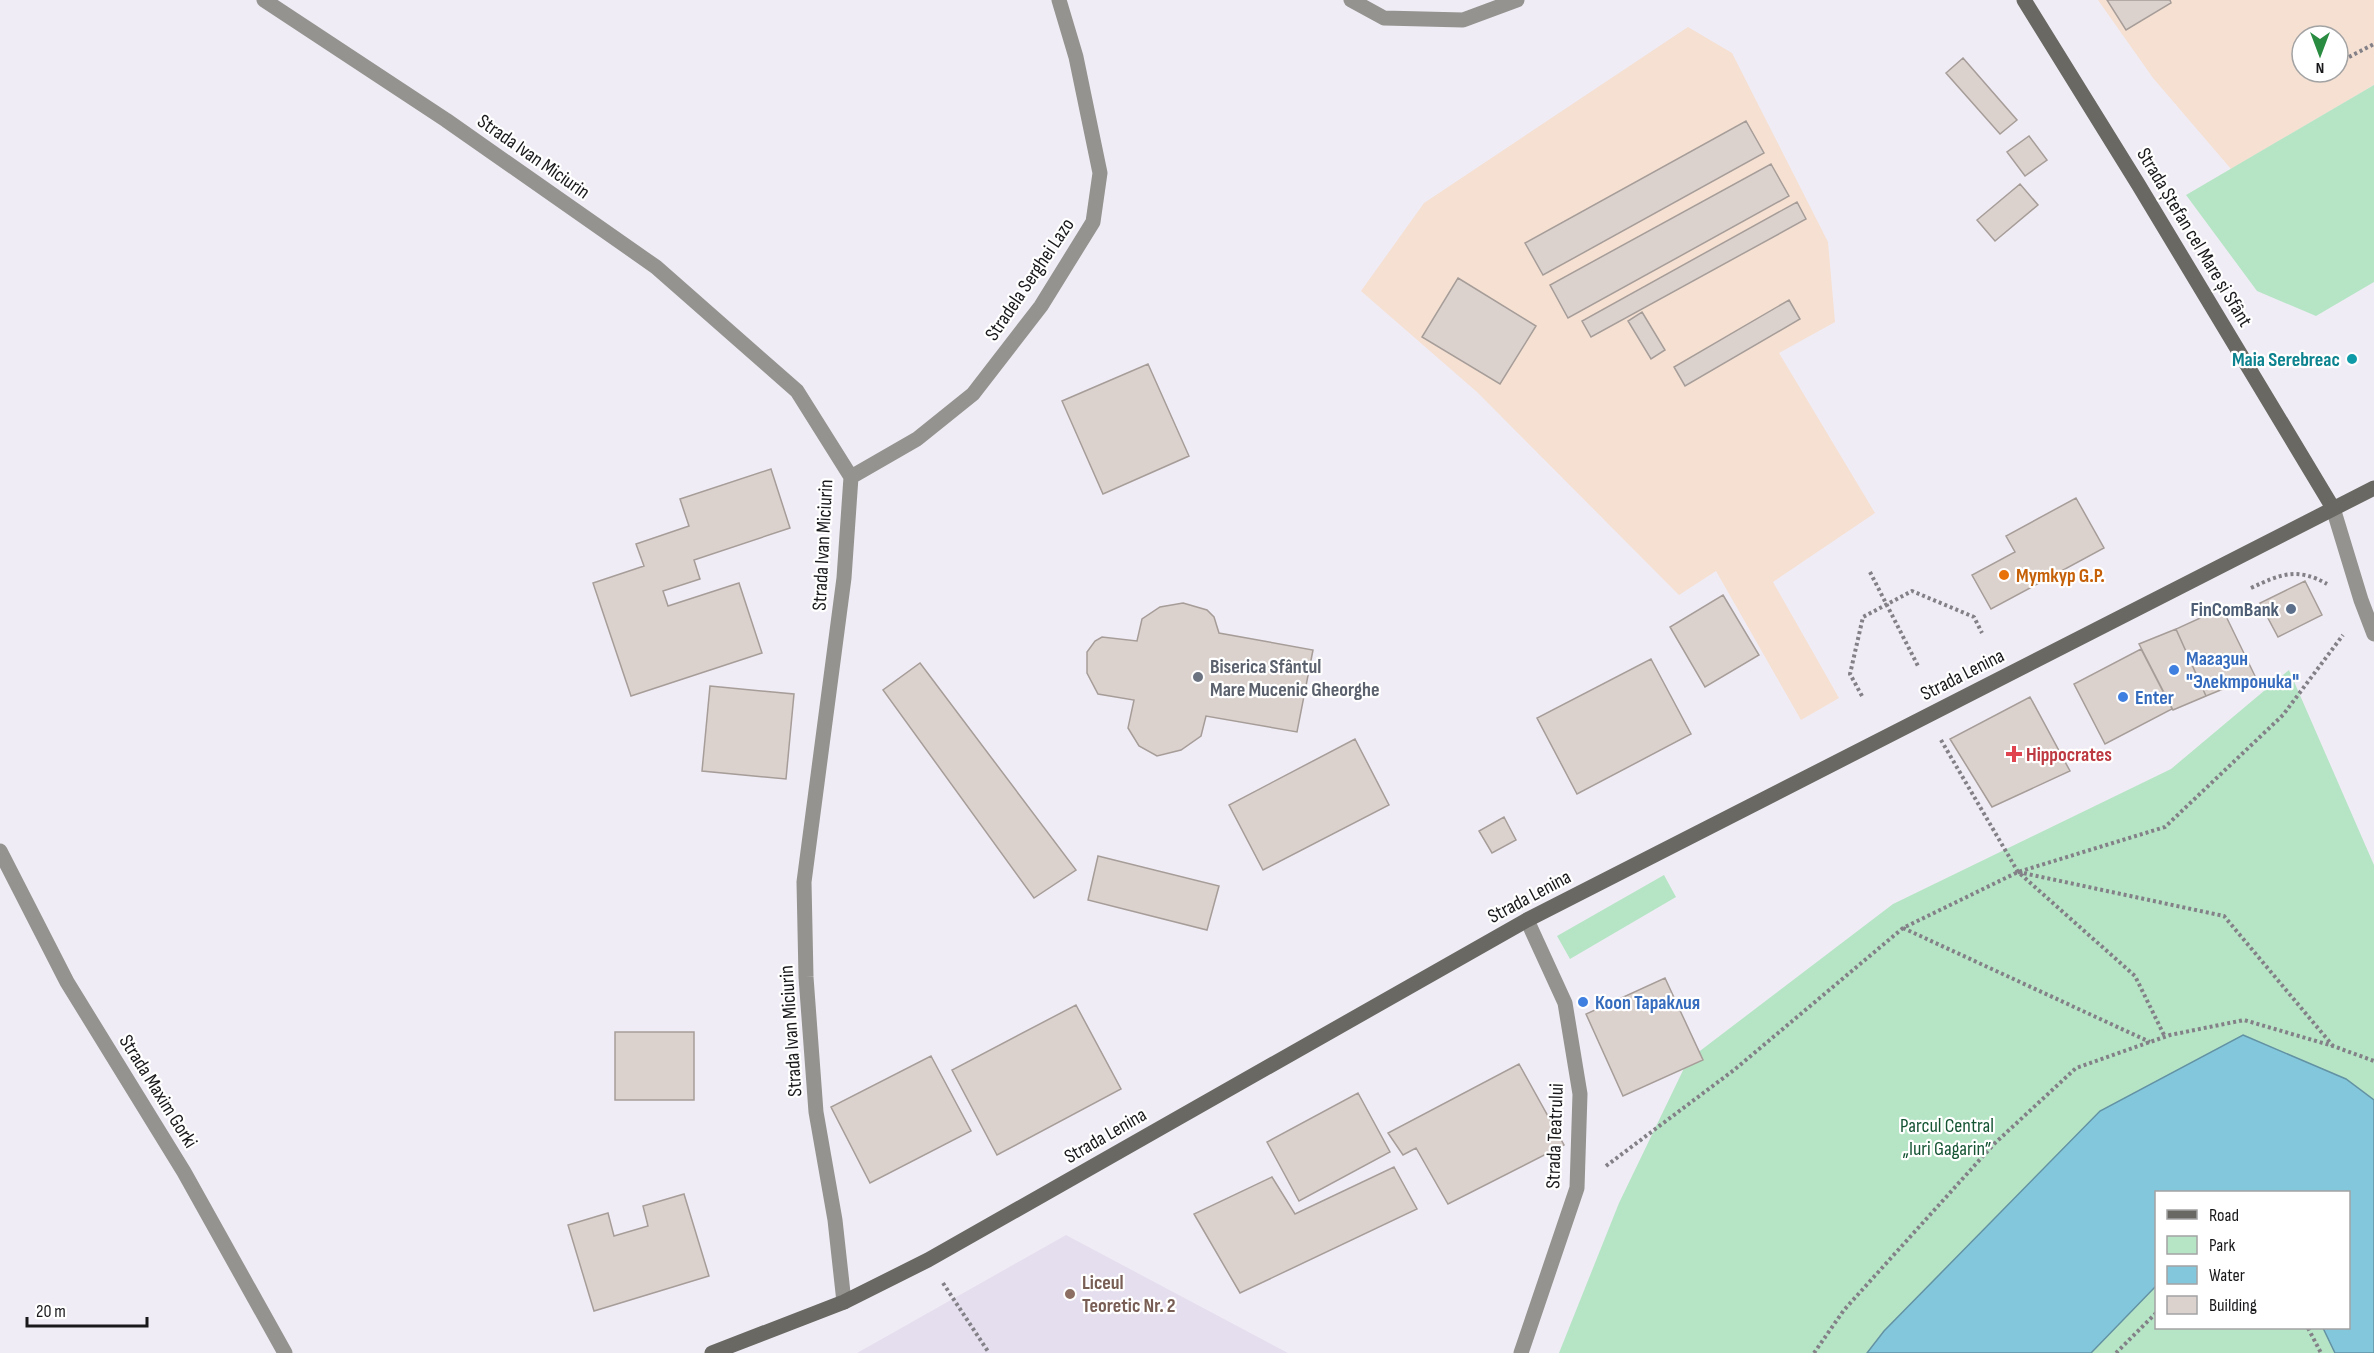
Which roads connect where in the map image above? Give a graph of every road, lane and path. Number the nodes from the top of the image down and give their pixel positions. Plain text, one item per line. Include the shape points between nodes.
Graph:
1 (264, 0) edge
2 (1059, 0) edge
3 (1351, 0) edge
4 (1517, 0) edge
5 (2024, 0) edge
6 (2374, 44) edge
7 (2350, 56) edge
8 (850, 477) junction
9 (2374, 488) edge
10 (2333, 508) junction
11 (1870, 572) dead end
12 (2329, 585) dead end
13 (2251, 588) dead end
14 (2361, 600) junction
15 (1886, 605) junction
16 (1982, 633) dead end
17 (2374, 633) edge
18 (1918, 666) dead end
19 (1862, 696) dead end
20 (1941, 740) dead end
21 (0, 850) edge
22 (2018, 872) junction
23 (1527, 920) junction
24 (1903, 928) junction
25 (2165, 1037) junction
26 (2150, 1042) junction
27 (2333, 1046) junction
28 (2374, 1060) edge
29 (1577, 1188) junction
30 (928, 1260) junction
31 (844, 1302) junction
32 (2155, 1315) edge
33 (2308, 1329) edge
34 (285, 1353) edge
35 (712, 1353) edge
36 (988, 1353) edge
37 (1521, 1353) edge
38 (1814, 1353) edge
39 (2116, 1353) edge
40 (2320, 1353) edge

1 - 8 street, Strada Ivan Miciurin via 446,120 656,267 797,391
2 - 8 street, Stradela Serghei Lazo via 1076,57 1100,173 1093,222 1041,306 972,394 917,439
3 - 4 street via 1384,18 1463,20
5 - 10 street, Strada Ștefan cel Mare și Sfânt
6 - 7 path
8 - 31 street, Strada Ivan Miciurin via 844,579 804,882 816,1112 835,1220
9 - 10 street, Strada Lenina
10 - 14 street, Strada Ștefan cel Mare și Sfânt
10 - 23 street, Strada Lenina
11 - 15 path
12 - 13 path via 2311,575 2280,574
14 - 17 street, Strada Ștefan cel Mare și Sfânt
14 - 22 path via 2340,640 2283,715 2165,827
15 - 16 path via 1912,591 1974,617
15 - 18 path
15 - 19 path via 1863,617 1850,674
20 - 22 path
21 - 34 street, Strada Maxim Gorki via 67,982 184,1172
22 - 24 path
22 - 25 path via 2135,976
22 - 27 path via 2224,916
23 - 29 street, Strada Teatrului via 1565,1003 1580,1094
23 - 30 street, Strada Lenina
24 - 26 path
24 - 29 path via 1734,1070
25 - 26 path
25 - 27 path via 2244,1020
26 - 38 path via 2076,1068 1994,1144 1844,1310
27 - 28 path
29 - 37 street, Strada Teatrului
30 - 31 street, Strada Lenina
30 - 36 path
31 - 35 street, Strada Lenina
32 - 39 path
33 - 40 path

